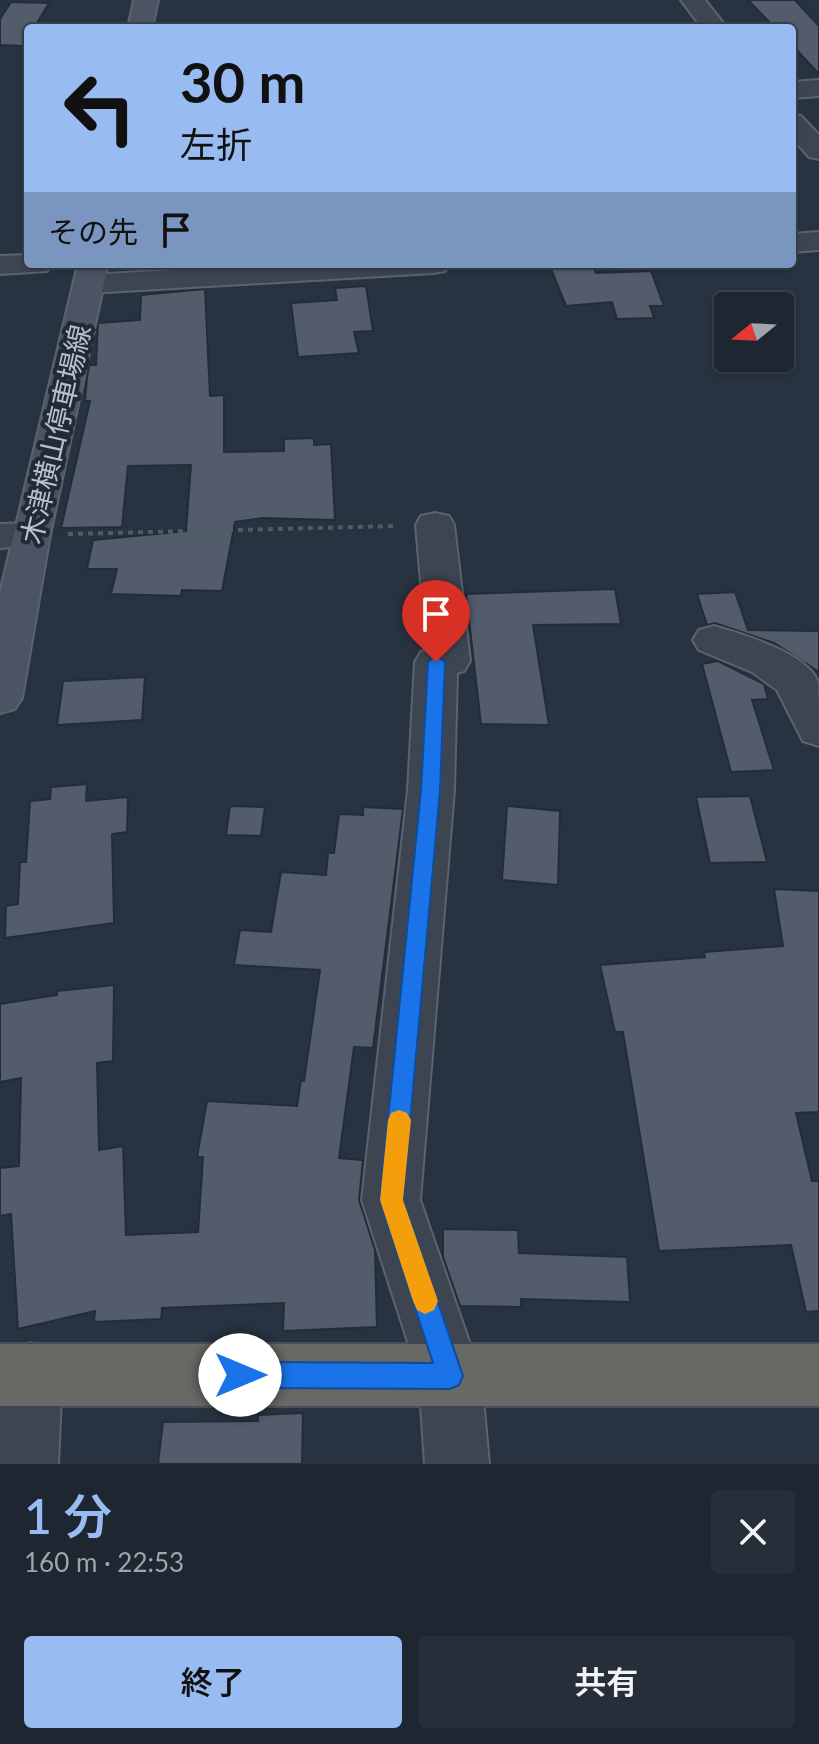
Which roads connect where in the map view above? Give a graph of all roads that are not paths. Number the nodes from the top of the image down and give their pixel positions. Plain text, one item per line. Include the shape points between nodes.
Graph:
1 (146, 0) edge
2 (693, 0) edge
3 (141, 24) edge
4 (712, 24) edge
5 (819, 88) edge
6 (796, 90) edge
7 (796, 126) edge
8 (819, 151) edge
9 (819, 241) edge
10 (796, 243) edge
11 (24, 264) edge
12 (0, 265) edge
13 (306, 268) edge
14 (91, 274) edge
15 (435, 525) road end
16 (16, 535) edge
17 (714, 640) dead end
18 (0, 698) edge
19 (819, 730) edge
20 (15, 1375) edge
21 (819, 1375) edge
22 (450, 1376) junction
23 (26, 1464) edge
24 (457, 1464) edge

1 - 3 main road
2 - 4 street
5 - 6 street
7 - 8 street
9 - 10 street
11 - 12 street
13 - 14 street
14 - 16 main road, 木津横山停車場線
15 - 22 street via 449,661 436,662 431,790 391,1200
16 - 18 main road, 木津横山停車場線
17 - 19 street via 775,662 798,681
20 - 22 highway
20 - 23 street
21 - 22 highway
22 - 24 street

